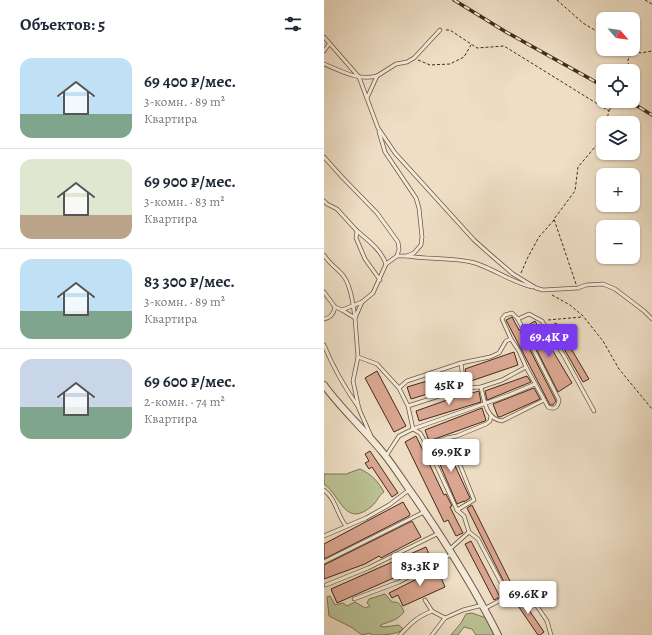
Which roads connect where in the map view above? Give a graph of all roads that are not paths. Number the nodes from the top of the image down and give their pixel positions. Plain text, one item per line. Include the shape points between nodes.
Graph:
1 (440, 30) road end
2 (324, 37) edge
3 (329, 44) junction
4 (324, 51) edge
5 (324, 64) edge
6 (377, 76) junction
7 (359, 77) junction
8 (367, 99) junction
9 (378, 128) junction
10 (324, 157) edge
11 (324, 201) edge
12 (358, 231) junction
13 (324, 255) edge
14 (397, 256) junction
15 (407, 256) junction
16 (386, 264) junction
17 (380, 280) junction
18 (536, 288) junction
19 (324, 292) edge
20 (362, 302) junction
21 (353, 304) junction
22 (335, 307) junction
23 (342, 310) junction
24 (355, 318) junction
25 (324, 319) edge
26 (518, 319) junction
27 (652, 319) edge
28 (511, 339) junction
29 (324, 344) edge
30 (358, 357) junction
31 (461, 363) junction
32 (526, 367) junction
33 (535, 384) junction
34 (324, 385) edge
35 (481, 387) junction
36 (399, 388) junction
37 (464, 388) junction
38 (544, 400) junction
39 (485, 404) junction
40 (408, 406) junction
41 (359, 409) junction
42 (594, 411) dead end
43 (491, 416) junction
44 (413, 429) junction
45 (447, 438) junction
46 (373, 440) junction
47 (427, 445) junction
48 (386, 456) junction
49 (324, 490) edge
50 (409, 490) junction
51 (457, 510) junction
52 (424, 512) junction
53 (346, 526) junction
54 (469, 532) junction
55 (439, 533) junction
56 (324, 536) edge
57 (451, 551) junction
58 (324, 562) edge
59 (326, 585) dead end
60 (505, 597) junction
61 (354, 599) dead end
62 (425, 600) dead end
63 (483, 607) junction
64 (432, 612) junction
65 (445, 618) junction
66 (400, 635) edge
67 (432, 635) edge
68 (498, 635) edge
69 (551, 635) edge

1 - 6 lane via 414,58 396,64
2 - 3 lane
3 - 4 lane
3 - 7 lane
5 - 7 lane
6 - 7 lane
6 - 8 lane
7 - 8 lane
8 - 9 lane
9 - 15 lane via 385,152 416,198 419,208 421,245
9 - 18 lane via 395,153 474,240 519,278
10 - 14 lane via 377,213 398,242
11 - 12 lane via 337,209
12 - 16 lane via 383,256
12 - 17 lane via 356,238
13 - 21 lane via 343,274
14 - 15 lane
14 - 16 lane
15 - 18 lane via 476,263 522,285
16 - 17 lane
17 - 20 lane via 373,293
18 - 27 lane via 578,288 603,284 615,289
19 - 22 lane
20 - 21 lane
20 - 24 lane
21 - 23 lane
21 - 24 lane
22 - 23 lane
22 - 25 lane via 334,313
23 - 24 lane
24 - 30 lane
26 - 28 lane via 512,313 502,319
26 - 38 lane via 559,400 559,405 552,409
26 - 42 lane via 529,314 542,321
28 - 31 lane via 506,342 500,353
28 - 32 lane
29 - 41 lane via 348,393
30 - 36 lane via 377,364
30 - 41 lane via 353,381
31 - 36 lane via 407,381
31 - 37 lane
32 - 33 lane
32 - 35 lane via 502,380
33 - 38 lane
33 - 39 lane
34 - 46 street
35 - 37 lane
35 - 39 lane
36 - 40 lane
37 - 40 lane
38 - 43 lane via 502,420
39 - 43 lane
39 - 44 lane
40 - 44 lane
41 - 46 lane
43 - 45 lane via 486,424
44 - 47 lane via 420,433
44 - 48 lane via 399,436
45 - 47 lane
45 - 51 lane via 474,500
46 - 48 street
47 - 51 lane
48 - 50 street
49 - 53 lane via 331,495
50 - 52 street
50 - 53 lane via 389,505
51 - 54 lane via 464,516
52 - 55 street
52 - 58 lane
53 - 56 lane
54 - 57 lane
54 - 60 lane via 478,539 505,590
55 - 57 street
55 - 59 lane via 368,568
57 - 61 lane via 399,582
57 - 63 street
60 - 63 lane
60 - 69 lane via 523,588 547,621
62 - 64 lane
63 - 65 lane via 463,610
63 - 68 street
64 - 65 lane
64 - 66 lane via 415,619
65 - 67 lane

